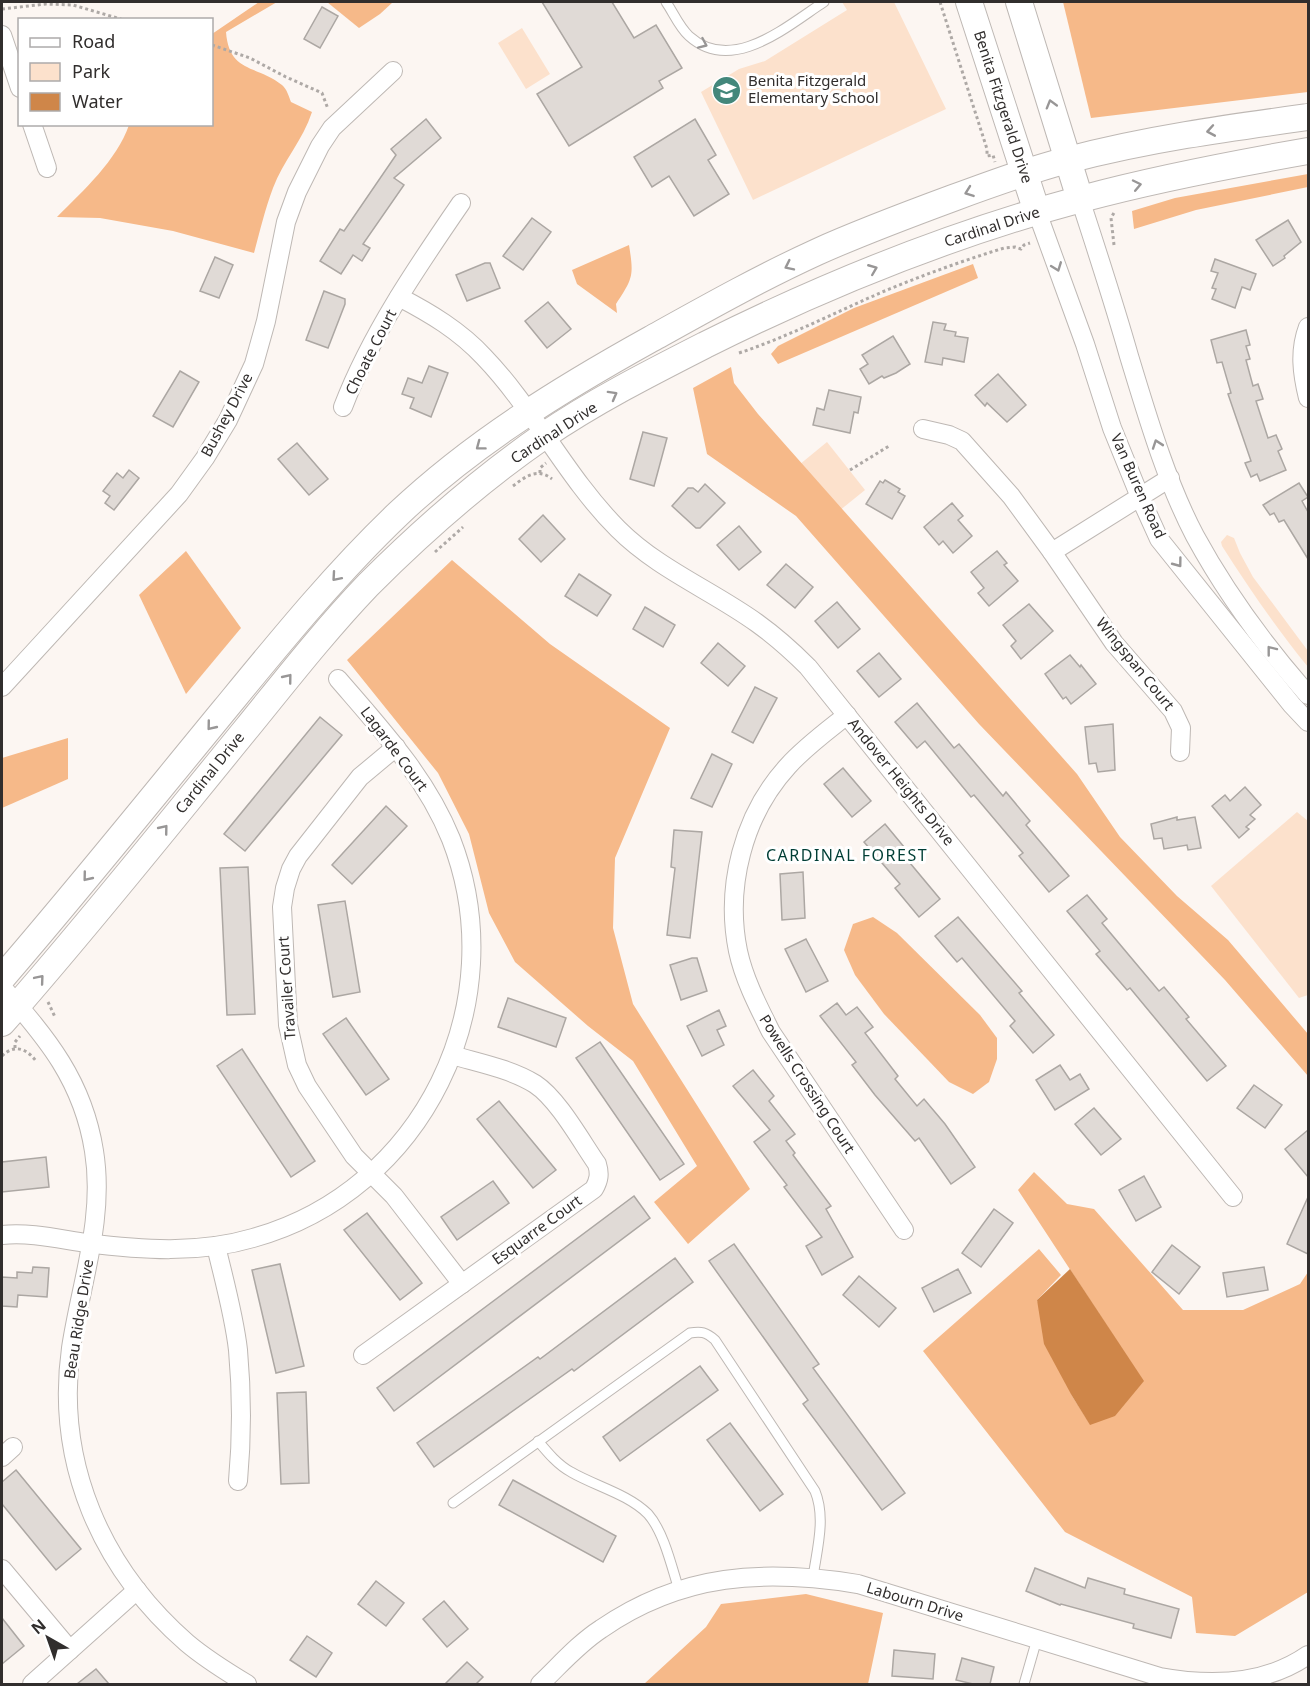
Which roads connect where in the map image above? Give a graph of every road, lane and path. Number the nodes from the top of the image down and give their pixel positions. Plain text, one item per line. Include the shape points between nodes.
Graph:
1 (666, 2) edge
2 (824, 2) edge
3 (940, 2) edge
4 (969, 2) edge
5 (1019, 2) edge
6 (2, 9) edge
7 (117, 18) edge
8 (2, 35) edge
9 (213, 45) edge
10 (393, 71) dead end
11 (18, 82) edge
12 (1308, 117) edge
13 (33, 126) edge
14 (332, 128) junction
15 (1308, 151) edge
16 (993, 154) dead end
17 (1068, 160) junction
18 (47, 168) dead end
19 (1024, 173) junction
20 (461, 203) dead end
21 (1084, 211) junction
22 (1037, 212) junction
23 (1046, 237) junction
24 (1115, 254) dead end
25 (399, 297) junction
26 (1308, 327) edge
27 (733, 355) dead end
28 (1308, 398) edge
29 (343, 408) dead end
30 (528, 411) junction
31 (922, 429) dead end
32 (545, 435) junction
33 (889, 446) dead end
34 (540, 468) dead end
35 (850, 470) dead end
36 (1170, 478) junction
37 (552, 479) dead end
38 (1140, 497) junction
39 (1052, 552) junction
40 (339, 679) dead end
41 (2, 687) edge
42 (1308, 695) edge
43 (847, 715) junction
44 (1308, 722) edge
45 (396, 747) junction
46 (1180, 752) dead end
47 (2, 978) edge
48 (48, 1003) dead end
49 (9, 1014) edge
50 (55, 1017) dead end
51 (15, 1048) junction
52 (452, 1055) junction
53 (2, 1056) edge
54 (36, 1061) dead end
55 (373, 1174) junction
56 (1233, 1197) dead end
57 (904, 1230) dead end
58 (2, 1235) edge
59 (92, 1243) junction
60 (216, 1246) junction
61 (462, 1284) junction
62 (363, 1355) dead end
63 (538, 1441) junction
64 (238, 1481) dead end
65 (453, 1503) dead end
66 (2, 1569) edge
67 (813, 1577) junction
68 (136, 1590) junction
69 (679, 1590) junction
70 (1037, 1639) junction
71 (70, 1650) junction
72 (1308, 1655) edge
73 (32, 1684) edge
74 (247, 1684) edge
75 (540, 1684) edge
76 (1024, 1684) edge
77 (1219, 1684) edge

1 -> 2 lane via 687,34 699,43 723,51 755,45
3 - 16 path via 987,156
4 - 19 main road, Benita Fitzgerald Drive
17 -> 5 main road
6 - 7 path via 73,5
8 - 11 street
9 - 14 path via 250,58 322,93
10 - 14 street, Bushey Drive
12 -> 17 main road, Cardinal Drive via 1235,127
13 - 18 street
14 - 41 street, Bushey Drive via 297,192 286,222 254,364 228,420 179,494
21 -> 15 main road, Cardinal Drive via 1192,173
17 - 19 main road, Cardinal Drive
17 - 21 main road
19 - 22 main road, Benita Fitzgerald Drive
19 -> 30 main road, Cardinal Drive via 891,220 772,273
20 - 25 street, Choate Court
21 - 22 main road, Cardinal Drive
21 - 24 path via 1111,218
36 -> 21 street
22 - 23 street, Van Buren Road
32 -> 22 main road, Cardinal Drive via 672,362 818,291 884,264
23 - 27 path via 1021,249 1004,248 927,275
23 -> 38 street, Van Buren Road
25 - 29 street, Choate Court via 358,370
25 - 30 street, Choate Court via 432,314 475,348
26 - 28 street via 1301,357
30 - 32 street, Andover Heights Drive
30 -> 47 main road, Cardinal Drive via 451,468 353,558
31 - 39 street, Wingspan Court via 963,441 1011,496
32 - 43 street, Andover Heights Drive via 619,530 656,560 783,643
49 -> 32 main road, Cardinal Drive via 366,588 424,531
33 - 35 path
34 - 37 path
36 - 38 street
42 -> 36 street via 1232,597 1194,534
38 - 39 street
38 -> 44 street, Van Buren Road via 1159,539
39 - 46 street, Wingspan Court via 1114,643 1173,711 1181,728
40 - 45 street, Lagarde Court
43 - 56 street, Andover Heights Drive
43 - 57 street, Powells Crossing Court via 788,766 758,808 738,866 734,920 744,970 771,1032
45 - 52 street, Lagarde Court via 436,806 467,892 472,959 469,993
45 - 55 street, Travailer Court via 360,777 298,856 282,907 288,1025 297,1065 354,1156
48 - 50 path
49 - 51 path
49 - 59 street, Beau Ridge Drive via 44,1035 76,1089 94,1150 98,1200
51 - 53 path
51 - 54 path via 28,1052
52 - 55 street, Lagarde Court via 420,1118
52 - 61 street, Esquarre Court via 521,1076 537,1085 550,1097 597,1164 599,1173 594,1189
55 - 60 street, Lagarde Court via 342,1198 303,1220 251,1239
55 - 61 street, Travailer Court
58 - 59 street, Lagarde Court
59 - 60 street, Lagarde Court via 141,1249
59 - 68 street, Beau Ridge Drive via 71,1348 68,1382 72,1439 81,1484 95,1522 110,1553
60 - 64 street via 238,1349
61 - 62 street, Esquarre Court
63 - 65 lane
63 - 67 lane via 690,1333 708,1334 815,1491 821,1518
63 - 69 lane via 570,1472 648,1514 658,1529
66 - 71 street
67 - 69 street, Labourn Drive via 740,1578
67 - 70 street, Labourn Drive via 872,1588
68 - 71 street
68 - 74 street, Beau Ridge Drive via 189,1644
69 - 75 street, Labourn Drive via 629,1611 600,1629
70 - 76 lane
70 - 77 street, Labourn Drive via 1160,1677
71 - 73 street
72 - 77 street, Labourn Drive via 1280,1670

